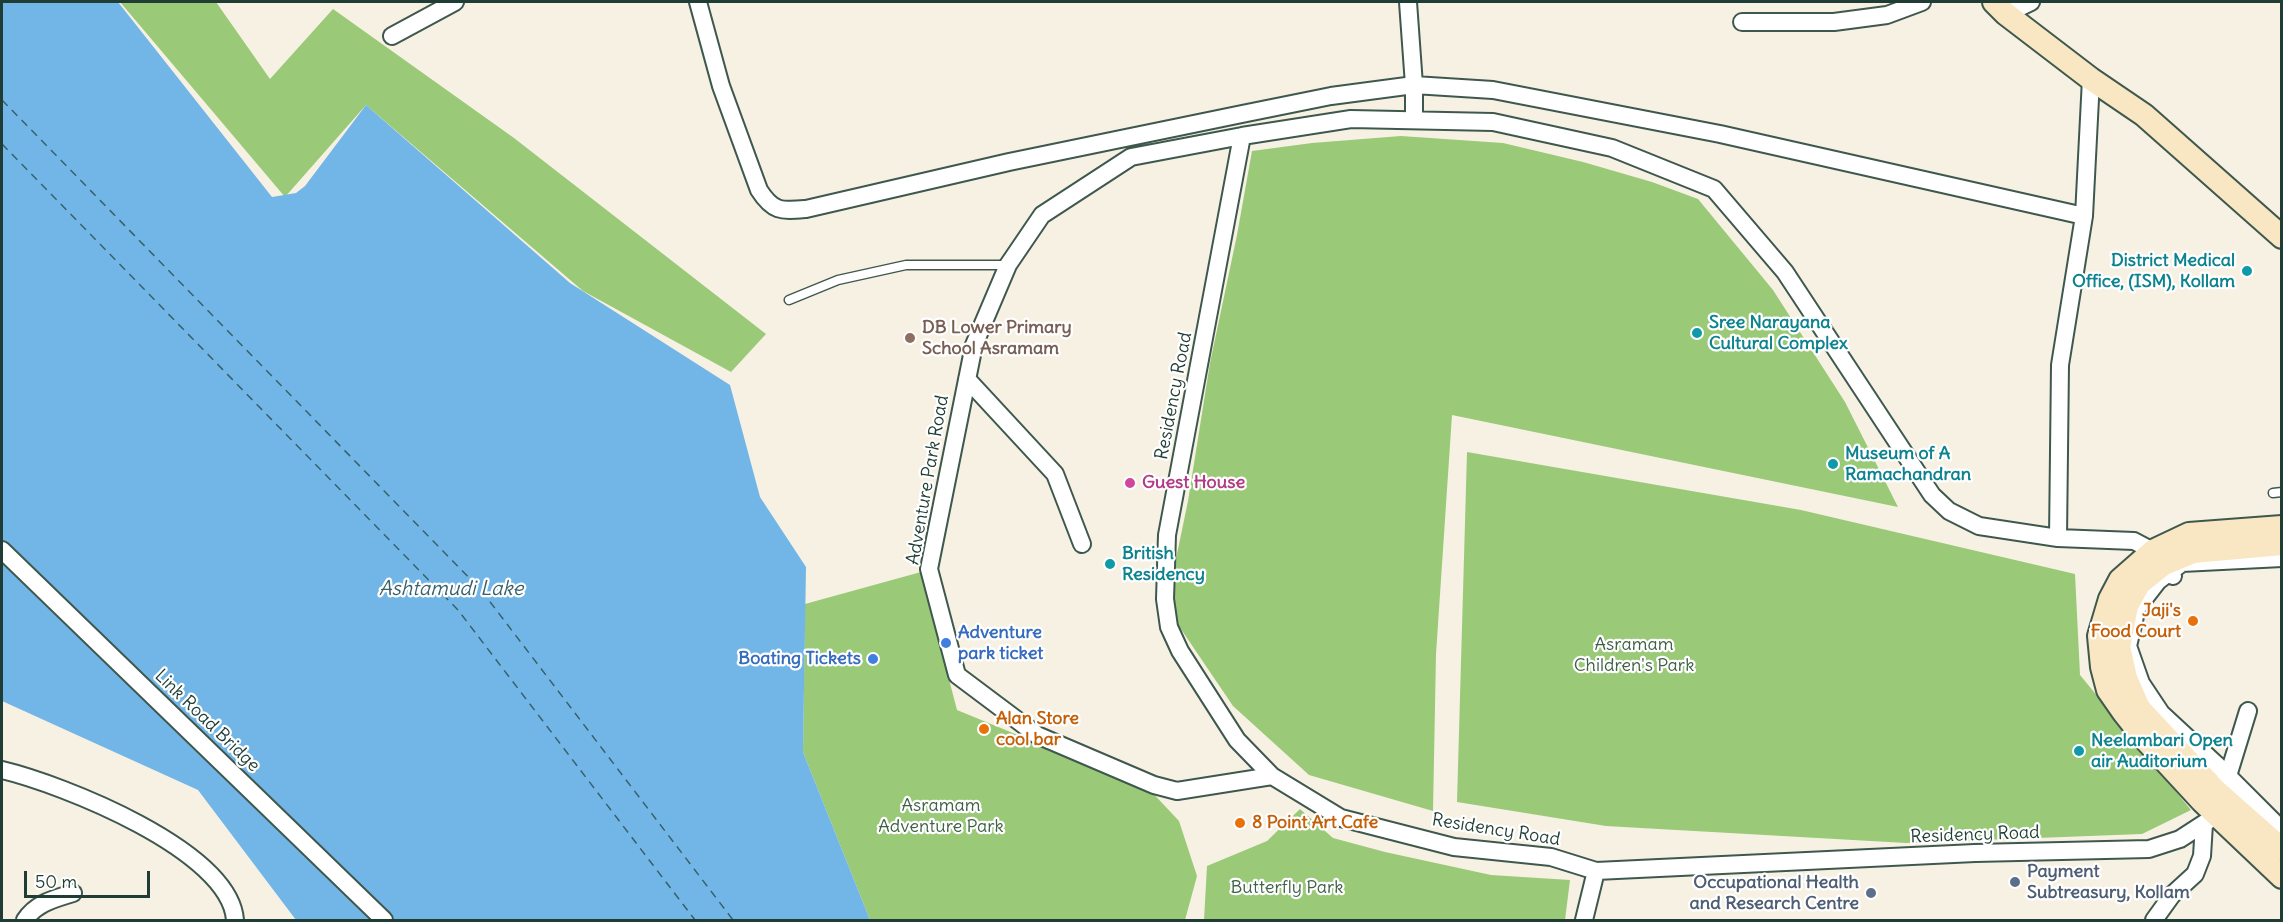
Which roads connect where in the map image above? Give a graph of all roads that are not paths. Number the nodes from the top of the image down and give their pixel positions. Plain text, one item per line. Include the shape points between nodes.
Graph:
1 (455, 2) edge
2 (699, 2) edge
3 (1408, 2) edge
4 (1922, 2) edge
5 (2031, 2) edge
6 (2000, 8) edge
7 (1742, 22) dead end
8 (392, 36) dead end
9 (2091, 79) junction
10 (1414, 85) junction
11 (1414, 120) junction
12 (1242, 136) junction
13 (2084, 216) junction
14 (2282, 237) edge
15 (1008, 266) junction
16 (789, 300) dead end
17 (967, 379) junction
18 (2282, 527) edge
19 (2058, 537) junction
20 (1083, 544) dead end
21 (2282, 544) edge
22 (2, 550) edge
23 (2282, 558) edge
24 (2165, 565) junction
25 (2248, 711) dead end
26 (2, 770) edge
27 (1272, 776) junction
28 (2222, 783) junction
29 (2210, 819) junction
30 (2282, 830) edge
31 (2282, 849) edge
32 (1596, 871) junction
33 (2282, 877) edge
34 (72, 893) dead end
35 (25, 921) edge
36 (235, 921) edge
37 (384, 921) edge
38 (1584, 921) edge
39 (2154, 921) edge

1 - 8 street
2 - 10 street via 721,86 759,190 768,204 788,211 1320,98
3 - 10 street
4 - 7 street via 1887,15 1834,22
5 - 6 street
6 - 9 main road
9 - 13 street
9 - 14 main road via 2144,115
10 - 11 street
10 - 13 street via 1493,90 1697,129
11 - 12 street, Adventure Park Road via 1351,119
11 - 19 street, Adventure Park Road via 1493,122 1612,148 1714,189 1785,272 1932,495 1949,511 1979,526
12 - 15 street, Adventure Park Road via 1131,157 1042,214
12 - 27 street, Residency Road via 1167,535 1165,599 1169,627 1180,651 1237,740
13 - 19 street via 2060,365
15 - 16 lane via 906,265 838,280
15 - 17 street, Adventure Park Road via 974,345
17 - 20 street via 1055,474
17 - 27 street, Adventure Park Road via 928,569 957,675 1037,735 1154,785 1177,791
18 - 24 main road via 2189,534
19 - 24 street, Adventure Park Road via 2134,541
21 - 24 main road via 2193,552
22 - 37 street, Link Road Bridge
23 - 24 street
24 - 28 main road via 2139,584 2127,606 2119,647 2126,678 2139,708
24 - 29 main road via 2120,580 2099,636 2102,667 2108,690 2124,713
25 - 28 street
26 - 36 street via 127,817 180,849 228,897
27 - 32 street, Residency Road via 1341,818 1454,847 1551,856
28 - 30 street
28 - 31 main road
29 - 32 street, Residency Road via 2180,839 2149,849
29 - 33 main road
29 - 39 street via 2195,874 2172,895
32 - 38 street
34 - 35 street via 44,902

